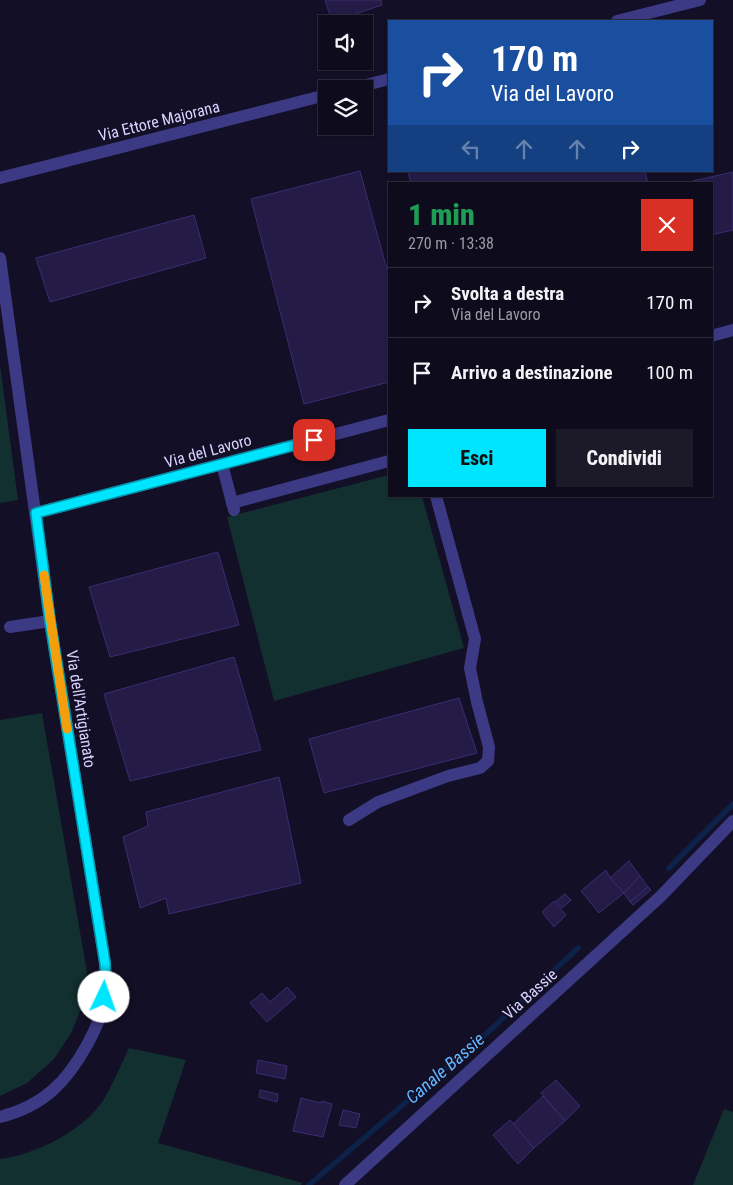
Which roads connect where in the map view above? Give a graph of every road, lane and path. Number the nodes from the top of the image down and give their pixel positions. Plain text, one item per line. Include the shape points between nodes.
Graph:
1 (700, 0) edge
2 (621, 20) edge
3 (388, 79) edge
4 (373, 83) edge
5 (318, 97) edge
6 (0, 178) edge
7 (0, 258) edge
8 (733, 330) edge
9 (713, 335) edge
10 (388, 420) edge
11 (388, 461) edge
12 (222, 464) junction
13 (436, 497) edge
14 (36, 513) junction
15 (50, 621) junction
16 (10, 627) dead end
17 (349, 820) dead end
18 (733, 821) edge
19 (0, 1117) edge
20 (345, 1185) edge

1 - 2 street
3 - 4 street
5 - 6 street, Via Ettore Majorana
7 - 14 street, Via dell'Artigianato
8 - 9 street
10 - 12 street, Via del Lavoro
11 - 12 street via 233,506
12 - 14 street, Via del Lavoro
13 - 17 street via 475,639 470,668 489,747 488,761 480,768 448,776 378,802
14 - 15 street, Via dell'Artigianato
15 - 16 street
15 - 19 street, Via dell'Artigianato via 106,985 95,1030 74,1068 55,1089 34,1104
18 - 20 street, Via Bassie via 661,896

